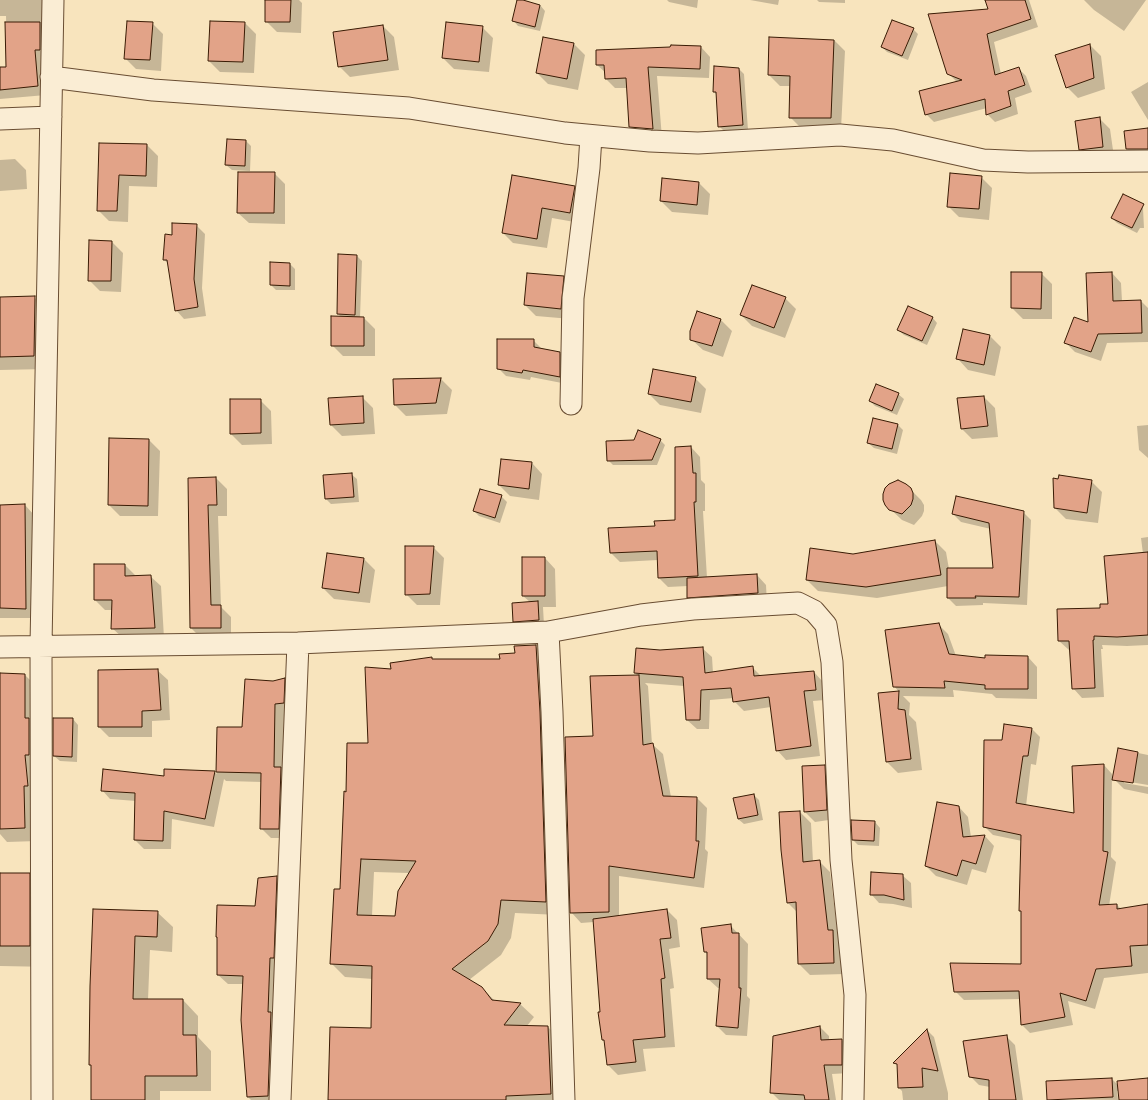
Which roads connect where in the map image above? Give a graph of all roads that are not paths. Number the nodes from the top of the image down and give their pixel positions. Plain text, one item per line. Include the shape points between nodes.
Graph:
1 (53, 0) edge
2 (51, 78) junction
3 (51, 117) junction
4 (0, 119) edge
5 (591, 136) junction
6 (1148, 161) edge
7 (571, 404) dead end
8 (548, 632) junction
9 (298, 643) junction
10 (41, 645) junction
11 (0, 647) edge
12 (42, 1100) edge
13 (280, 1100) edge
14 (564, 1100) edge
15 (853, 1100) edge

1 - 2 street
2 - 3 street
2 - 5 street via 153,90 409,108
3 - 4 street
3 - 10 street
5 - 6 street via 698,143 840,135 893,140 983,160
5 - 7 street via 573,298
8 - 9 street
8 - 14 street
8 - 15 street via 678,611 798,603 814,611 826,625 832,662 840,860 855,995
9 - 10 street
9 - 13 street
10 - 11 street
10 - 12 street

